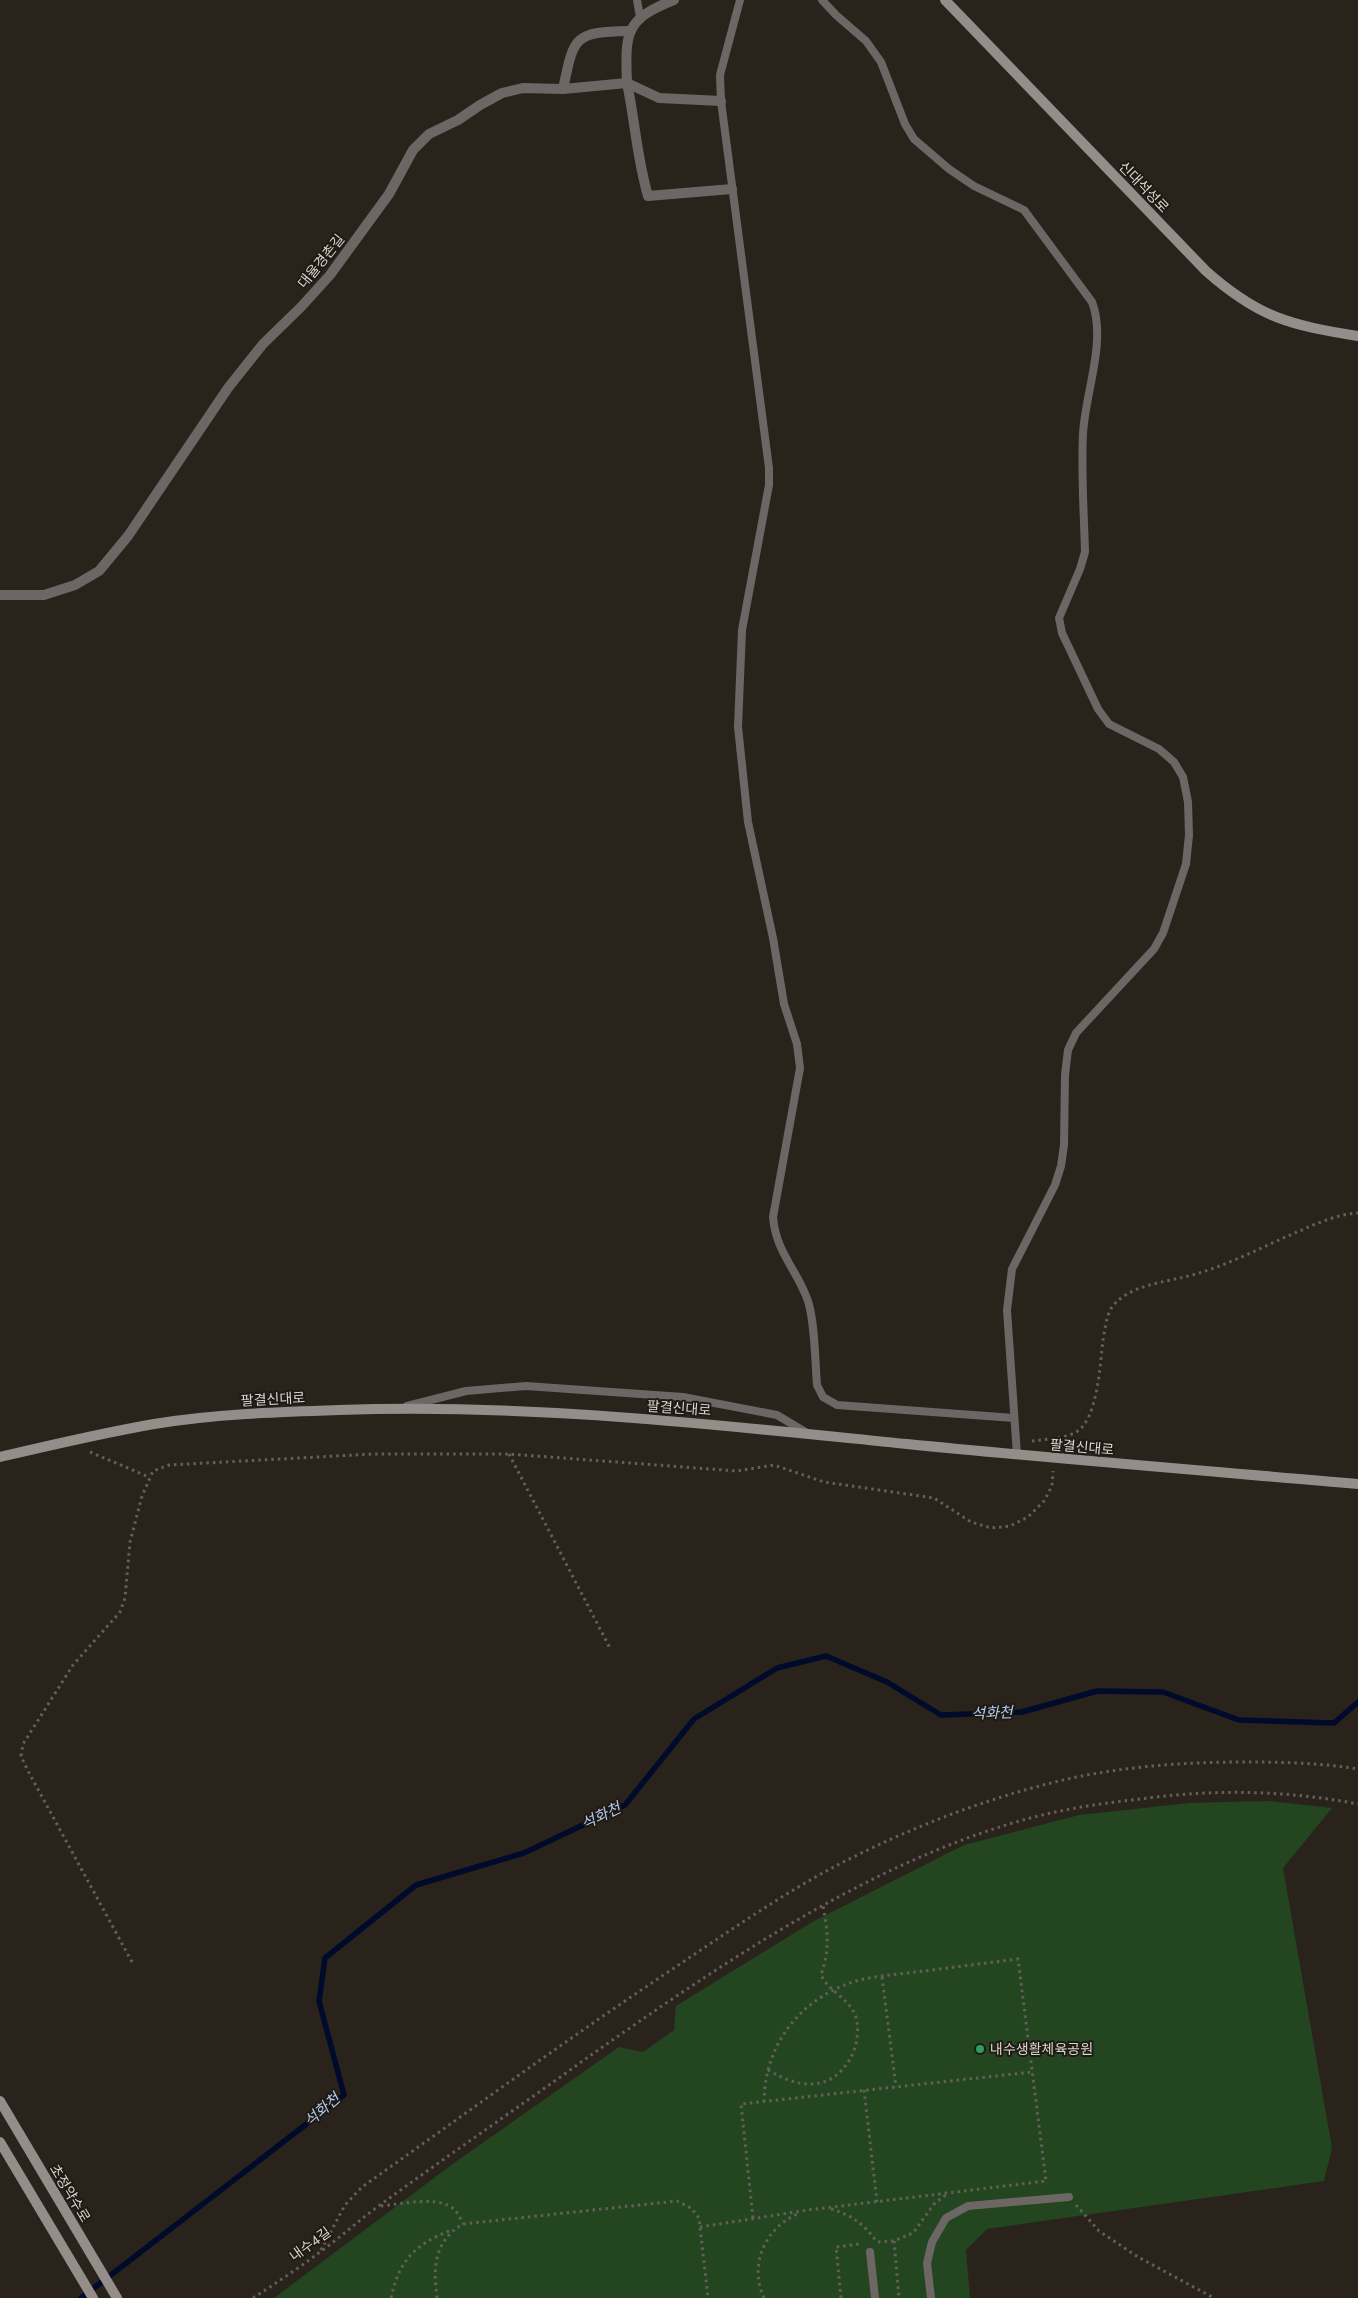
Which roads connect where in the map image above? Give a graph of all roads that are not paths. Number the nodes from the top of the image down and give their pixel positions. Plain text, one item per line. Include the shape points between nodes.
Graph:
1 (637, 0) edge
2 (674, 0) edge
3 (740, 0) edge
4 (822, 0) edge
5 (945, 0) edge
6 (640, 17) junction
7 (629, 31) junction
8 (628, 83) junction
9 (563, 89) junction
10 (721, 101) junction
11 (732, 189) junction
12 (1358, 336) edge
13 (0, 595) edge
14 (404, 1407) junction
15 (1014, 1418) junction
16 (808, 1434) junction
17 (1017, 1455) junction
18 (0, 1457) edge
19 (1358, 1484) edge
20 (0, 2101) edge
21 (0, 2142) edge
22 (1069, 2197) road end
23 (870, 2247) road end
24 (93, 2298) edge
25 (117, 2298) edge
26 (874, 2298) edge
27 (931, 2298) edge

1 - 6 lane
2 - 6 street
3 - 10 lane via 720,75
4 - 15 lane via 866,41 881,62 914,139 968,182 1024,210 1092,302 1097,316 1083,436 1085,552 1059,618 1062,633 1109,724 1159,749 1174,762 1183,777 1188,802 1186,864 1163,933 1142,964 1076,1034 1068,1050 1061,1166 1055,1185 1012,1269 1007,1310
5 - 12 main road, 신대석성로 via 1228,291 1257,310 1286,322
6 - 7 street
7 - 8 street
7 - 9 street via 594,32 581,39 571,51
8 - 9 street, 대율경촌길
8 - 10 street via 659,98
8 - 11 street via 641,172 648,196
9 - 13 street, 대율경촌길 via 523,88 502,94 429,134 413,150 389,194 330,275 263,344 228,388 128,536 99,571 75,585 44,595
10 - 11 lane
11 - 15 lane via 770,485 742,630 738,727 748,822 784,1004 798,1044 800,1068 774,1233 808,1303 817,1385 823,1397 836,1405
14 - 16 main road, 팔결신대로 via 593,1415
14 - 16 lane via 466,1391 526,1386 683,1397 777,1415
14 - 18 main road, 팔결신대로 via 233,1415 156,1424
15 - 17 lane
16 - 17 main road, 팔결신대로
17 - 19 main road, 팔결신대로
20 - 25 main road, 초정약수로
21 - 24 main road
22 - 27 lane via 968,2206 946,2218 932,2242 927,2263
23 - 26 lane

